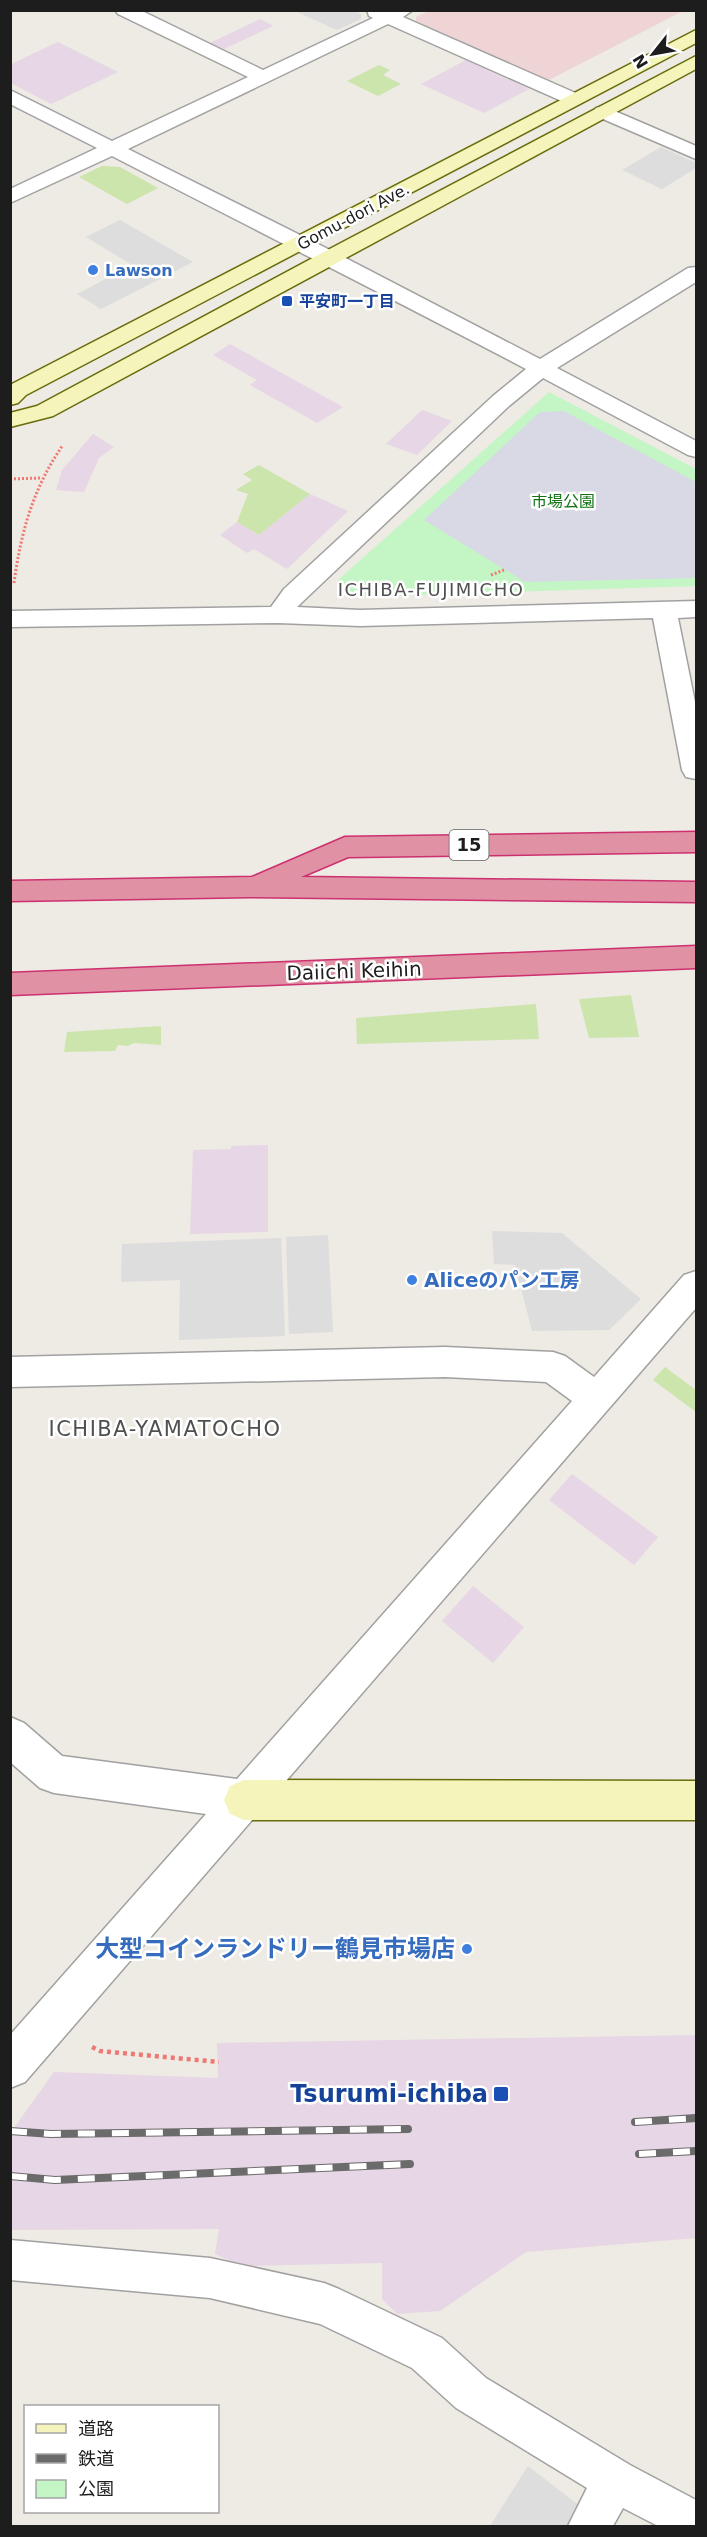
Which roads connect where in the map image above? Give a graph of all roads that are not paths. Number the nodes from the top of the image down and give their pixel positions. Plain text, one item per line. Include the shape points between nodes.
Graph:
1 (124, 10) edge
2 (388, 13) edge
3 (696, 36) edge
4 (696, 62) edge
5 (264, 77) junction
6 (10, 96) edge
7 (573, 99) junction
8 (603, 112) junction
9 (112, 148) junction
10 (696, 153) edge
11 (10, 197) edge
12 (302, 244) junction
13 (329, 257) junction
14 (693, 279) edge
15 (540, 369) junction
16 (10, 398) edge
17 (10, 420) edge
18 (696, 450) edge
19 (696, 609) edge
20 (664, 610) junction
21 (279, 615) junction
22 (10, 619) edge
23 (696, 770) edge
24 (696, 842) edge
25 (250, 887) junction
26 (10, 891) edge
27 (696, 892) edge
28 (683, 958) edge
29 (696, 977) edge
30 (10, 984) edge
31 (696, 1285) edge
32 (10, 1372) edge
33 (595, 1398) junction
34 (10, 1736) edge
35 (244, 1800) junction
36 (696, 1801) edge
37 (10, 2067) edge
38 (10, 2260) edge
39 (615, 2480) junction
40 (696, 2523) edge
41 (590, 2526) edge

1 - 5 street
2 - 5 street
2 - 7 street
3 - 7 street, Gomu-dori Ave.
4 - 8 street, Gomu-dori Ave.
5 - 9 street
6 - 9 street
7 - 12 street, Gomu-dori Ave.
8 - 10 street
8 - 13 street, Gomu-dori Ave.
9 - 11 street
9 - 12 street
12 - 13 street
12 - 16 street, Gomu-dori Ave. via 18,390
13 - 15 street
13 - 17 street, Gomu-dori Ave. via 45,411
14 - 15 street
15 - 18 street
15 - 21 street via 302,587
19 - 20 street
20 - 21 street via 360,618
20 - 23 street
21 - 22 street
24 - 25 highway, 15 via 345,847
25 - 26 highway, 15
25 - 27 highway, 15
28 - 29 highway
28 - 30 highway, Daiichi Keihin
31 - 33 street
32 - 33 street via 445,1362 553,1366
33 - 35 street
34 - 35 street via 54,1774
35 - 36 street
35 - 37 street
38 - 39 lane via 210,2278 324,2304 426,2353 471,2393
39 - 40 lane
39 - 41 lane

